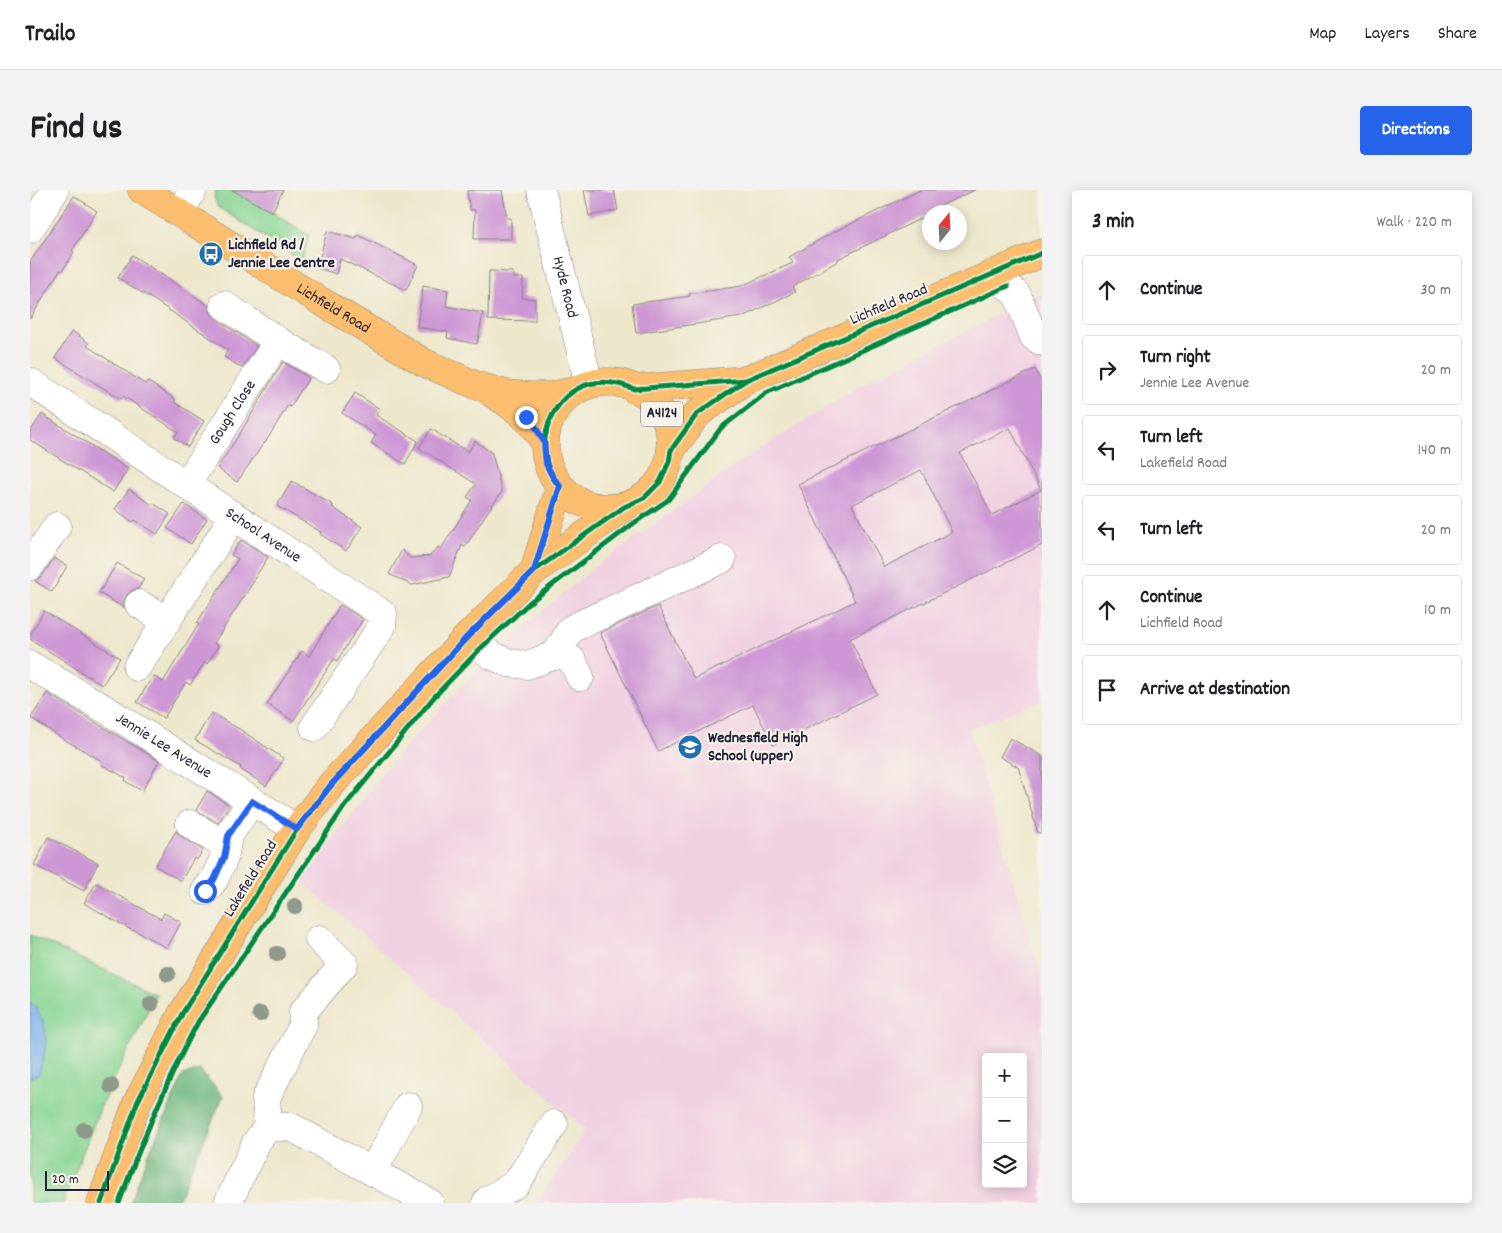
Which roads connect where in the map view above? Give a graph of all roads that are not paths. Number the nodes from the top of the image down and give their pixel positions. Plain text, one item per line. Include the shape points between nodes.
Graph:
1 (142, 190) edge
2 (193, 190) edge
3 (541, 190) edge
4 (49, 192) edge
5 (179, 213) junction
6 (30, 229) edge
7 (1042, 253) edge
8 (995, 273) junction
9 (224, 305) dead end
10 (278, 341) junction
11 (1042, 342) edge
12 (326, 369) dead end
13 (746, 380) junction
14 (30, 382) edge
15 (478, 386) junction
16 (582, 388) junction
17 (634, 389) junction
18 (544, 442) junction
19 (671, 450) junction
20 (187, 484) junction
21 (560, 486) junction
22 (624, 507) junction
23 (234, 516) junction
24 (57, 526) dead end
25 (722, 559) dead end
26 (30, 566) edge
27 (534, 571) junction
28 (139, 604) dead end
29 (167, 621) junction
30 (467, 637) junction
31 (555, 656) junction
32 (137, 667) dead end
33 (33, 674) edge
34 (580, 676) dead end
35 (314, 728) dead end
36 (252, 801) junction
37 (190, 824) dead end
38 (297, 829) junction
39 (226, 846) junction
40 (205, 891) dead end
41 (319, 939) dead end
42 (408, 1106) dead end
43 (554, 1124) dead end
44 (268, 1127) junction
45 (379, 1161) junction
46 (487, 1202) edge
47 (101, 1203) edge
48 (228, 1203) edge
49 (430, 1203) edge

1 - 5 main road, Lichfield Road
2 - 5 street
3 - 16 street, Hyde Road
4 - 6 street
5 - 15 main road, Lichfield Road via 416,358
7 - 8 main road, Lichfield Road / A4124
8 - 11 street via 1017,295 1034,337
8 - 13 main road, Lichfield Road / A4124
9 - 10 street
10 - 12 street
10 - 20 street, Gough Close
13 - 17 main road, Lichfield Road / A4124
13 - 19 main road, Lichfield Road / A4124 via 697,414
14 - 20 street, School Avenue
15 - 16 main road, Lichfield Road via 529,396 551,396
15 - 18 main road, Lichfield Road via 520,412 535,426
16 - 17 main road, A4124 via 606,382
16 - 18 main road, A4124 via 553,412
17 - 19 main road, A4124 via 652,401 665,419
18 - 21 main road, A4124 via 546,464
19 - 22 main road, A4124 via 660,482 644,498
20 - 23 street, School Avenue
21 - 22 main road, A4124 via 589,504 607,509
21 - 27 main road, Lakefield Road / A4124
22 - 27 main road, Lakefield Road / A4124
23 - 29 street
23 - 35 street, School Avenue via 383,614 382,626
24 - 26 street
25 - 31 street via 570,629
27 - 30 main road, Lakefield Road / A4124
28 - 29 street
29 - 32 street
30 - 31 street via 509,663 528,665
30 - 38 main road, Lakefield Road / A4124 via 331,785
31 - 34 street via 561,654 572,660
33 - 36 street, Jennie Lee Avenue
36 - 38 street, Jennie Lee Avenue
36 - 39 street via 228,836
37 - 39 street
38 - 47 main road, Lakefield Road / A4124 via 182,1014 137,1103
39 - 40 street via 214,880
41 - 44 street via 344,964 303,1012 303,1025 266,1098
42 - 45 street
43 - 46 street via 516,1184
44 - 45 street via 291,1126
44 - 48 street via 257,1141
45 - 49 street

